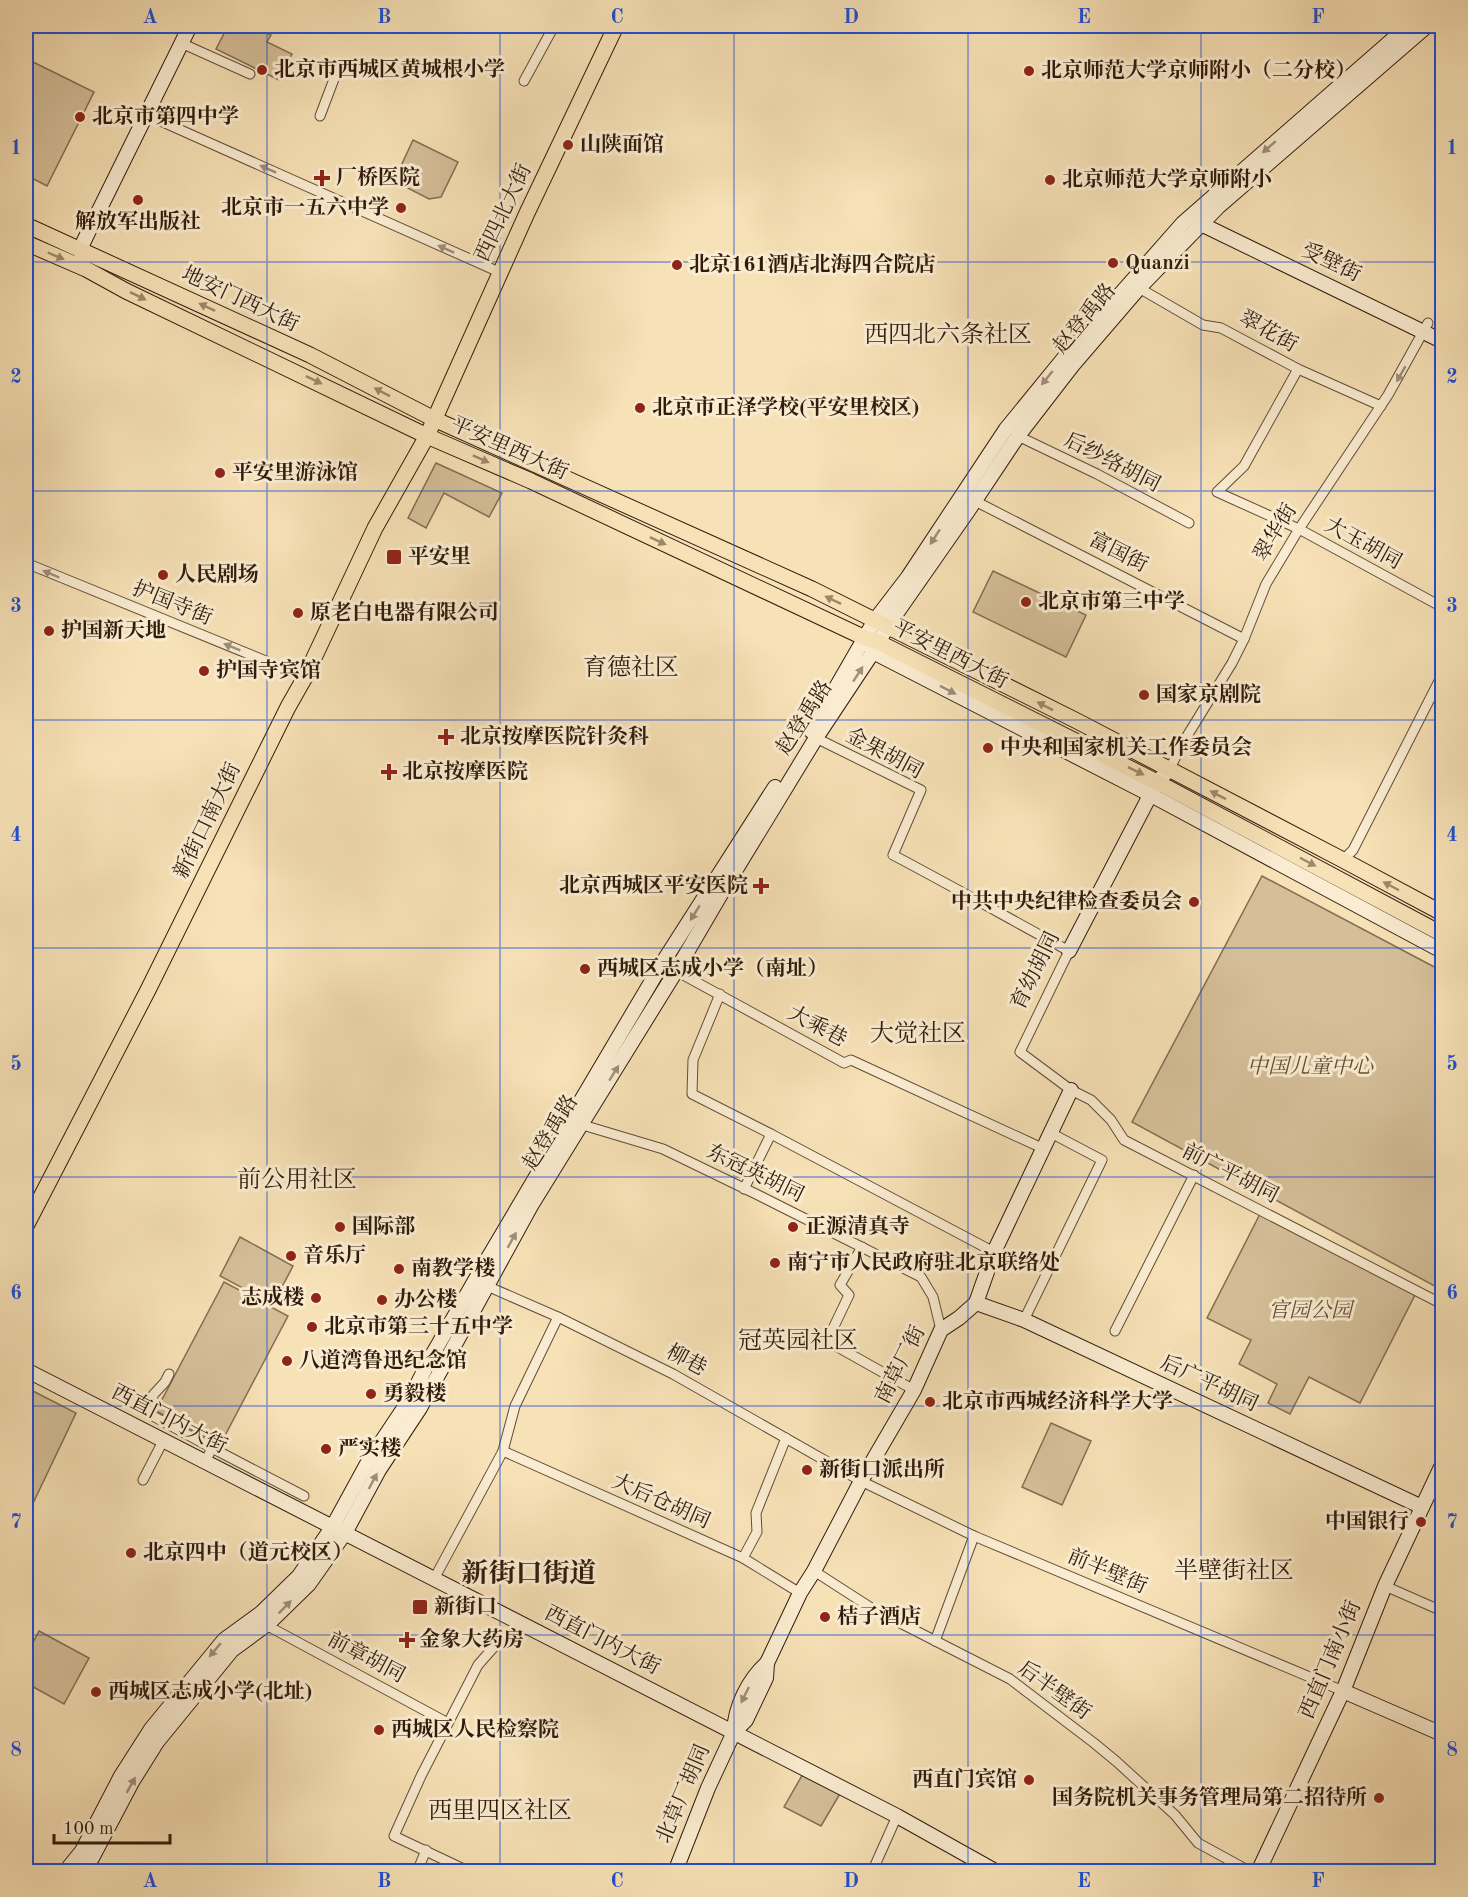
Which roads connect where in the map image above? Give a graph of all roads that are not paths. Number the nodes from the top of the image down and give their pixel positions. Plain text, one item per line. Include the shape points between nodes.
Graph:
1 (190, 26) edge
2 (554, 26) edge
3 (616, 26) edge
4 (1408, 26) edge
5 (1427, 26) edge
6 (181, 44) junction
7 (250, 75) dead end
8 (334, 79) dead end
9 (524, 81) dead end
10 (147, 115) junction
11 (320, 116) dead end
12 (1201, 224) junction
13 (26, 225) edge
14 (26, 243) edge
15 (80, 249) junction
16 (86, 269) junction
17 (500, 273) junction
18 (1139, 288) junction
19 (1427, 327) junction
20 (1443, 341) edge
21 (1298, 369) junction
22 (1381, 406) junction
23 (434, 419) junction
24 (427, 436) junction
25 (1018, 436) junction
26 (975, 501) junction
27 (1189, 523) dead end
28 (1299, 529) junction
29 (26, 563) edge
30 (1443, 607) edge
31 (881, 623) junction
32 (1244, 639) junction
33 (872, 644) junction
34 (1443, 675) edge
35 (305, 677) junction
36 (816, 738) junction
37 (1169, 770) junction
38 (1154, 789) junction
39 (1343, 860) junction
40 (1443, 914) edge
41 (1443, 934) edge
42 (1069, 951) junction
43 (1443, 951) edge
44 (676, 971) junction
45 (720, 994) junction
46 (1020, 1052) joint
47 (1071, 1090) junction
48 (576, 1123) junction
49 (1049, 1132) junction
50 (771, 1134) junction
51 (1042, 1148) junction
52 (1194, 1175) junction
53 (744, 1189) junction
54 (26, 1226) edge
55 (862, 1247) junction
56 (994, 1252) junction
57 (488, 1286) junction
58 (976, 1303) junction
59 (1443, 1304) edge
60 (558, 1317) junction
61 (1024, 1320) junction
62 (941, 1329) junction
63 (1115, 1330) dead end
64 (26, 1370) edge
65 (169, 1374) dead end
66 (914, 1390) junction
67 (786, 1438) junction
68 (164, 1441) junction
69 (212, 1448) junction
70 (503, 1451) junction
71 (205, 1462) junction
72 (1443, 1465) edge
73 (144, 1480) dead end
74 (861, 1481) junction
75 (304, 1496) dead end
76 (1422, 1507) junction
77 (339, 1529) junction
78 (974, 1536) junction
79 (743, 1558) junction
80 (814, 1571) junction
81 (434, 1579) junction
82 (1386, 1586) junction
83 (800, 1593) junction
84 (1443, 1611) edge
85 (266, 1625) junction
86 (526, 1626) junction
87 (935, 1641) junction
88 (1343, 1690) junction
89 (448, 1724) junction
90 (734, 1732) junction
91 (1443, 1734) edge
92 (897, 1816) junction
93 (426, 1850) junction
94 (65, 1872) edge
95 (81, 1872) edge
96 (417, 1872) edge
97 (470, 1872) edge
98 (675, 1872) edge
99 (872, 1872) edge
100 (997, 1872) edge
101 (1251, 1872) edge
102 (1258, 1872) edge

1 - 6 main road
2 - 9 street
3 - 17 main road, 西四北大街
4 -> 31 main road, 赵登禹路 via 1183,223 1140,271 1006,429
5 - 12 main road, 赵登禹路
6 - 7 street
6 - 10 main road
8 - 11 street
10 - 15 main road
17 -> 10 street
12 - 18 main road, 赵登禹路
12 - 19 main road, 受壁街
13 - 15 main road, 地安门西大街
14 -> 16 main road, 地安门西大街
15 - 16 main road
23 -> 15 main road, 地安门西大街 via 310,355
16 -> 24 main road, 地安门西大街
17 - 23 main road, 西四北大街
18 - 21 street, 翠花街 via 1203,325 1221,328
18 - 25 main road, 赵登禹路
19 - 20 main road, 受壁街
19 -> 22 street, 翠华街
21 - 22 street, 翠花街
21 - 28 street, 大玉胡同 via 1244,466 1217,492
22 - 28 street, 翠华街
23 - 24 main road, 西四北大街
31 -> 23 main road, 平安里西大街
24 -> 33 main road, 平安里西大街 via 531,481
24 - 35 main road, 新街口南大街 via 375,528
25 - 26 main road, 赵登禹路
25 - 27 street, 后纱络胡同
26 - 31 main road, 赵登禹路
26 - 32 street, 富国街
28 - 30 street, 大玉胡同
28 - 32 street, 翠华街 via 1266,584
35 -> 29 street, 护国寺街
31 - 33 main road, 赵登禹路
37 -> 31 main road, 平安里西大街
32 - 37 street, 翠华街
36 -> 33 main road, 赵登禹路
33 -> 38 main road, 平安里西大街
33 -> 48 main road, 赵登禹路 via 808,736 663,963
34 - 39 street via 1353,850
35 - 54 main road, 新街口南大街
36 - 42 street, 金果胡同 via 921,790 893,855
36 - 44 main road, 赵登禹路
37 - 38 main road, 育幼胡同
39 -> 37 main road, 平安里西大街
38 -> 41 main road, 平安里西大街
38 - 42 main road, 育幼胡同
38 - 43 main road
40 -> 39 main road, 平安里西大街
42 - 46 street, 育幼胡同
44 - 45 street, 大乘巷
48 -> 44 main road, 赵登禹路
45 - 50 street via 693,1060 692,1094
45 - 51 street, 大乘巷 via 844,1063 851,1060
46 - 47 street, 前广平胡同
47 - 49 main road
47 - 52 street, 前广平胡同 via 1091,1100 1111,1119 1124,1140
48 - 53 street, 东冠英胡同 via 663,1149
57 -> 48 main road, 赵登禹路
48 - 77 main road, 赵登禹路 via 481,1270 410,1399 368,1462
49 - 51 main road
49 - 61 street via 1102,1160
50 - 53 street
50 - 56 street
51 - 56 main road
52 - 59 street, 前广平胡同
52 - 63 street
53 - 55 street, 东冠英胡同
55 - 62 street, 东冠英胡同 via 921,1277 933,1297
55 - 66 street via 840,1285 849,1295 827,1341
56 - 58 main road
57 - 60 street, 柳巷
77 -> 57 main road, 赵登禹路 via 420,1408
58 - 61 main road, 后广平胡同
58 - 62 main road, 南草厂街
60 - 67 street, 柳巷 via 673,1374
60 - 70 street via 515,1406
61 - 76 main road, 后广平胡同
62 - 66 main road, 南草厂街
64 - 68 main road, 西直门内大街
65 - 69 street via 153,1395 151,1415
66 - 74 main road, 南草厂街
67 - 74 street, 柳巷
67 - 79 street via 756,1513 757,1532
68 - 71 main road, 西直门内大街
68 - 73 street
69 - 71 street
69 - 75 street
70 - 79 street, 大后仓胡同
70 - 81 street
71 - 77 main road, 西直门内大街
72 - 76 main road, 西直门南小街
74 - 78 street, 前半壁街
74 - 80 main road, 南草厂街
76 - 82 main road, 西直门南小街
77 - 81 main road, 西直门内大街
85 -> 77 main road via 309,1584
77 -> 94 main road via 261,1613 224,1640 151,1729 82,1851
78 - 87 street
78 - 88 street, 前半壁街
79 - 83 street, 大后仓胡同
80 - 83 main road, 南草厂街
80 - 87 street, 后半壁街 via 873,1609
81 - 86 main road, 西直门内大街
82 - 84 street
82 - 88 main road, 西直门南小街
83 - 90 main road, 南草厂街 via 767,1663 766,1678 751,1710
85 - 89 street, 前章胡同
95 -> 85 main road via 157,1742 232,1650
86 - 89 street via 501,1639 478,1665
86 - 90 main road, 西直门内大街
87 - 101 street, 后半壁街 via 1010,1679 1117,1762 1175,1815 1198,1843
88 - 91 main road
88 - 102 main road, 西直门南小街
89 - 93 street via 394,1836
90 - 92 main road, 西直门内大街
90 - 98 main road, 北草厂胡同
92 - 99 street
92 - 100 main road, 西直门内大街
93 - 96 street
93 - 97 street

